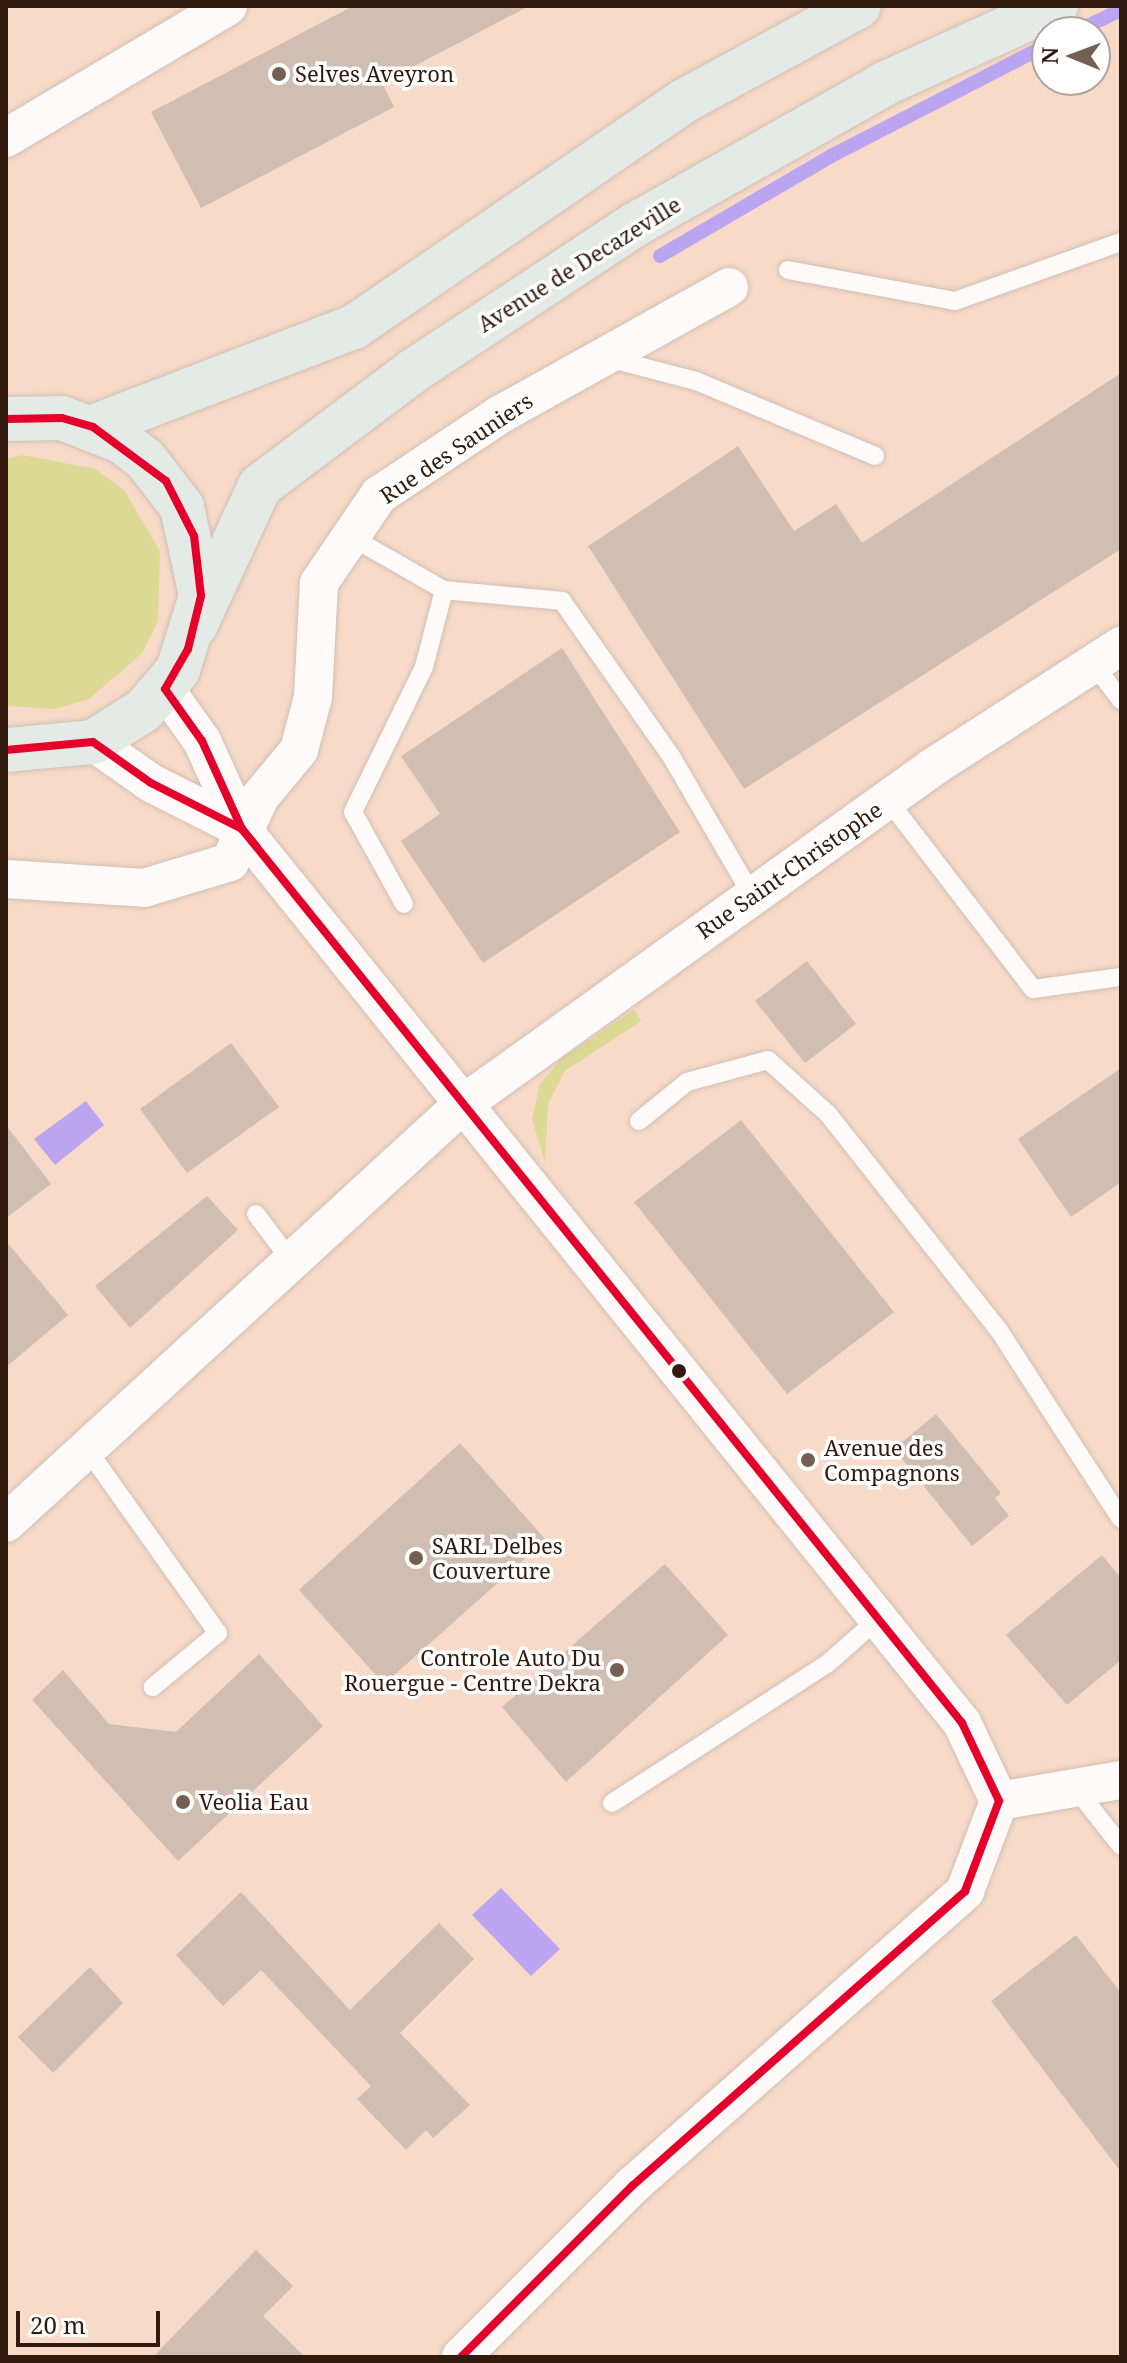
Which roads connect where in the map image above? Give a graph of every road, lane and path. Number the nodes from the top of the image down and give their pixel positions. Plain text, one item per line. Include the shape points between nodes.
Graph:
1 (228, 6) edge
2 (859, 6) edge
3 (1056, 6) edge
4 (6, 138) edge
5 (1121, 242) edge
6 (788, 270) dead end
7 (729, 287) dead end
8 (603, 357) junction
9 (6, 419) edge
10 (93, 427) junction
11 (875, 456) dead end
12 (351, 537) junction
13 (444, 590) junction
14 (195, 626) junction
15 (1107, 654) edge
16 (165, 689) junction
17 (1121, 700) edge
18 (93, 742) junction
19 (6, 750) edge
20 (888, 800) junction
21 (242, 829) junction
22 (6, 879) edge
23 (753, 897) junction
24 (404, 904) dead end
25 (1121, 977) edge
26 (463, 1104) junction
27 (639, 1121) dead end
28 (256, 1214) dead end
29 (292, 1262) junction
30 (87, 1449) junction
31 (1121, 1519) edge
32 (6, 1523) edge
33 (878, 1619) junction
34 (153, 1687) dead end
35 (1121, 1780) edge
36 (1077, 1790) junction
37 (999, 1801) junction
38 (612, 1803) dead end
39 (1121, 1846) edge
40 (492, 2340) edge
41 (461, 2357) edge

1 - 4 street
2 - 10 main road via 684,101 354,327
3 - 14 main road, Avenue de Decazeville via 884,84 636,224 413,371 260,486
5 - 6 lane via 955,301
7 - 8 street, Rue des Sauniers
8 - 11 lane via 696,381
8 - 12 street, Rue des Sauniers via 501,414 379,495
9 - 10 main road via 62,418
10 - 14 main road via 145,459 182,507 200,566
12 - 13 lane
12 - 21 street, Rue des Sauniers via 319,583 313,697 299,750
13 - 23 lane via 562,601 671,756
13 - 24 lane via 424,667 353,812
14 - 16 main road, Avenue de Decazeville
15 - 17 lane
15 - 20 street, Rue Saint-Christophe
16 - 18 main road
16 - 21 street via 202,741
18 - 19 main road
18 - 21 street via 151,783
20 - 23 street, Rue Saint-Christophe
20 - 25 lane via 1033,989
21 - 22 street, Rue des Sauniers via 230,862 144,888
21 - 26 street
23 - 26 street, Rue Saint-Christophe
26 - 29 street, Rue Saint-Christophe
26 - 33 street
27 - 31 lane via 687,1082 768,1060 828,1114 998,1329
28 - 29 lane
29 - 30 street, Rue Saint-Christophe
30 - 32 street, Rue Saint-Christophe
30 - 34 lane via 218,1633
33 - 37 street via 962,1723
33 - 38 lane via 827,1664
35 - 36 street
36 - 37 street
36 - 39 lane
37 - 40 street via 965,1891 632,2186
40 - 41 street

